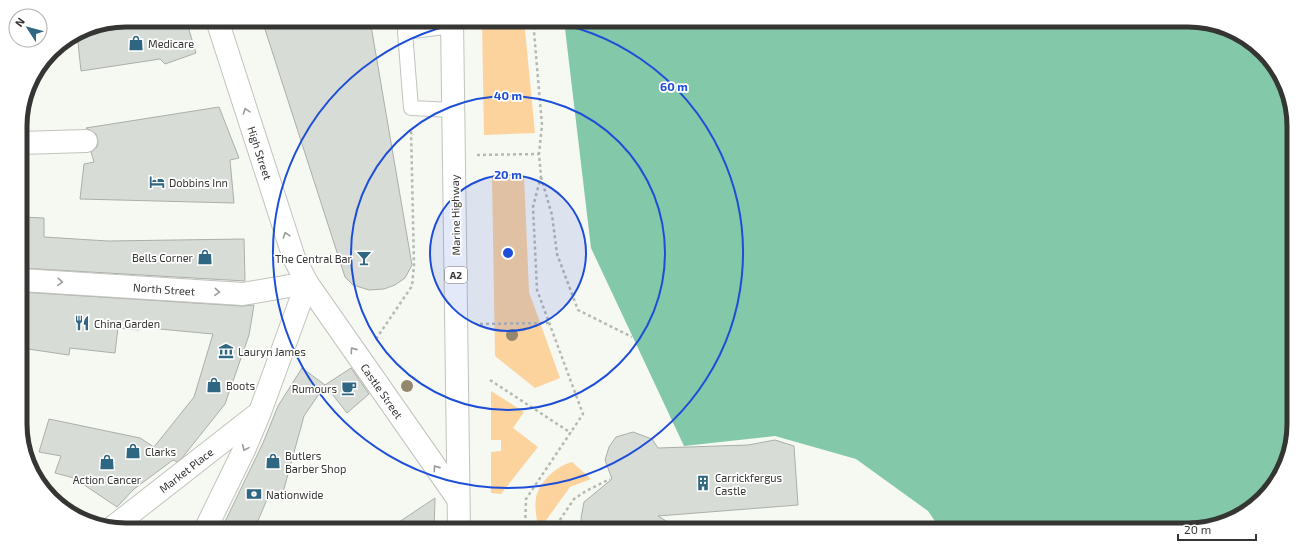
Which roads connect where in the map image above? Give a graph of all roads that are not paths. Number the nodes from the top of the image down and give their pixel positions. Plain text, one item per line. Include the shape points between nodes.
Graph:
1 (219, 27) edge
2 (431, 27) edge
3 (452, 27) edge
4 (453, 110) junction
5 (86, 142) dead end
6 (27, 143) edge
7 (27, 280) edge
8 (307, 283) junction
9 (260, 412) junction
10 (458, 500) junction
11 (119, 522) edge
12 (208, 523) edge
13 (459, 523) edge

8 -> 1 street, High Street via 294,258
2 - 4 lane via 405,32 411,108
3 - 4 street, Marine Highway / A2
4 - 10 street, Marine Highway / A2
5 - 6 street
7 -> 8 street, North Street via 243,294
8 - 9 street
10 -> 8 street, Castle Street
9 - 11 street, Market Place
9 -> 12 street
10 - 13 street, Marine Highway / A2

